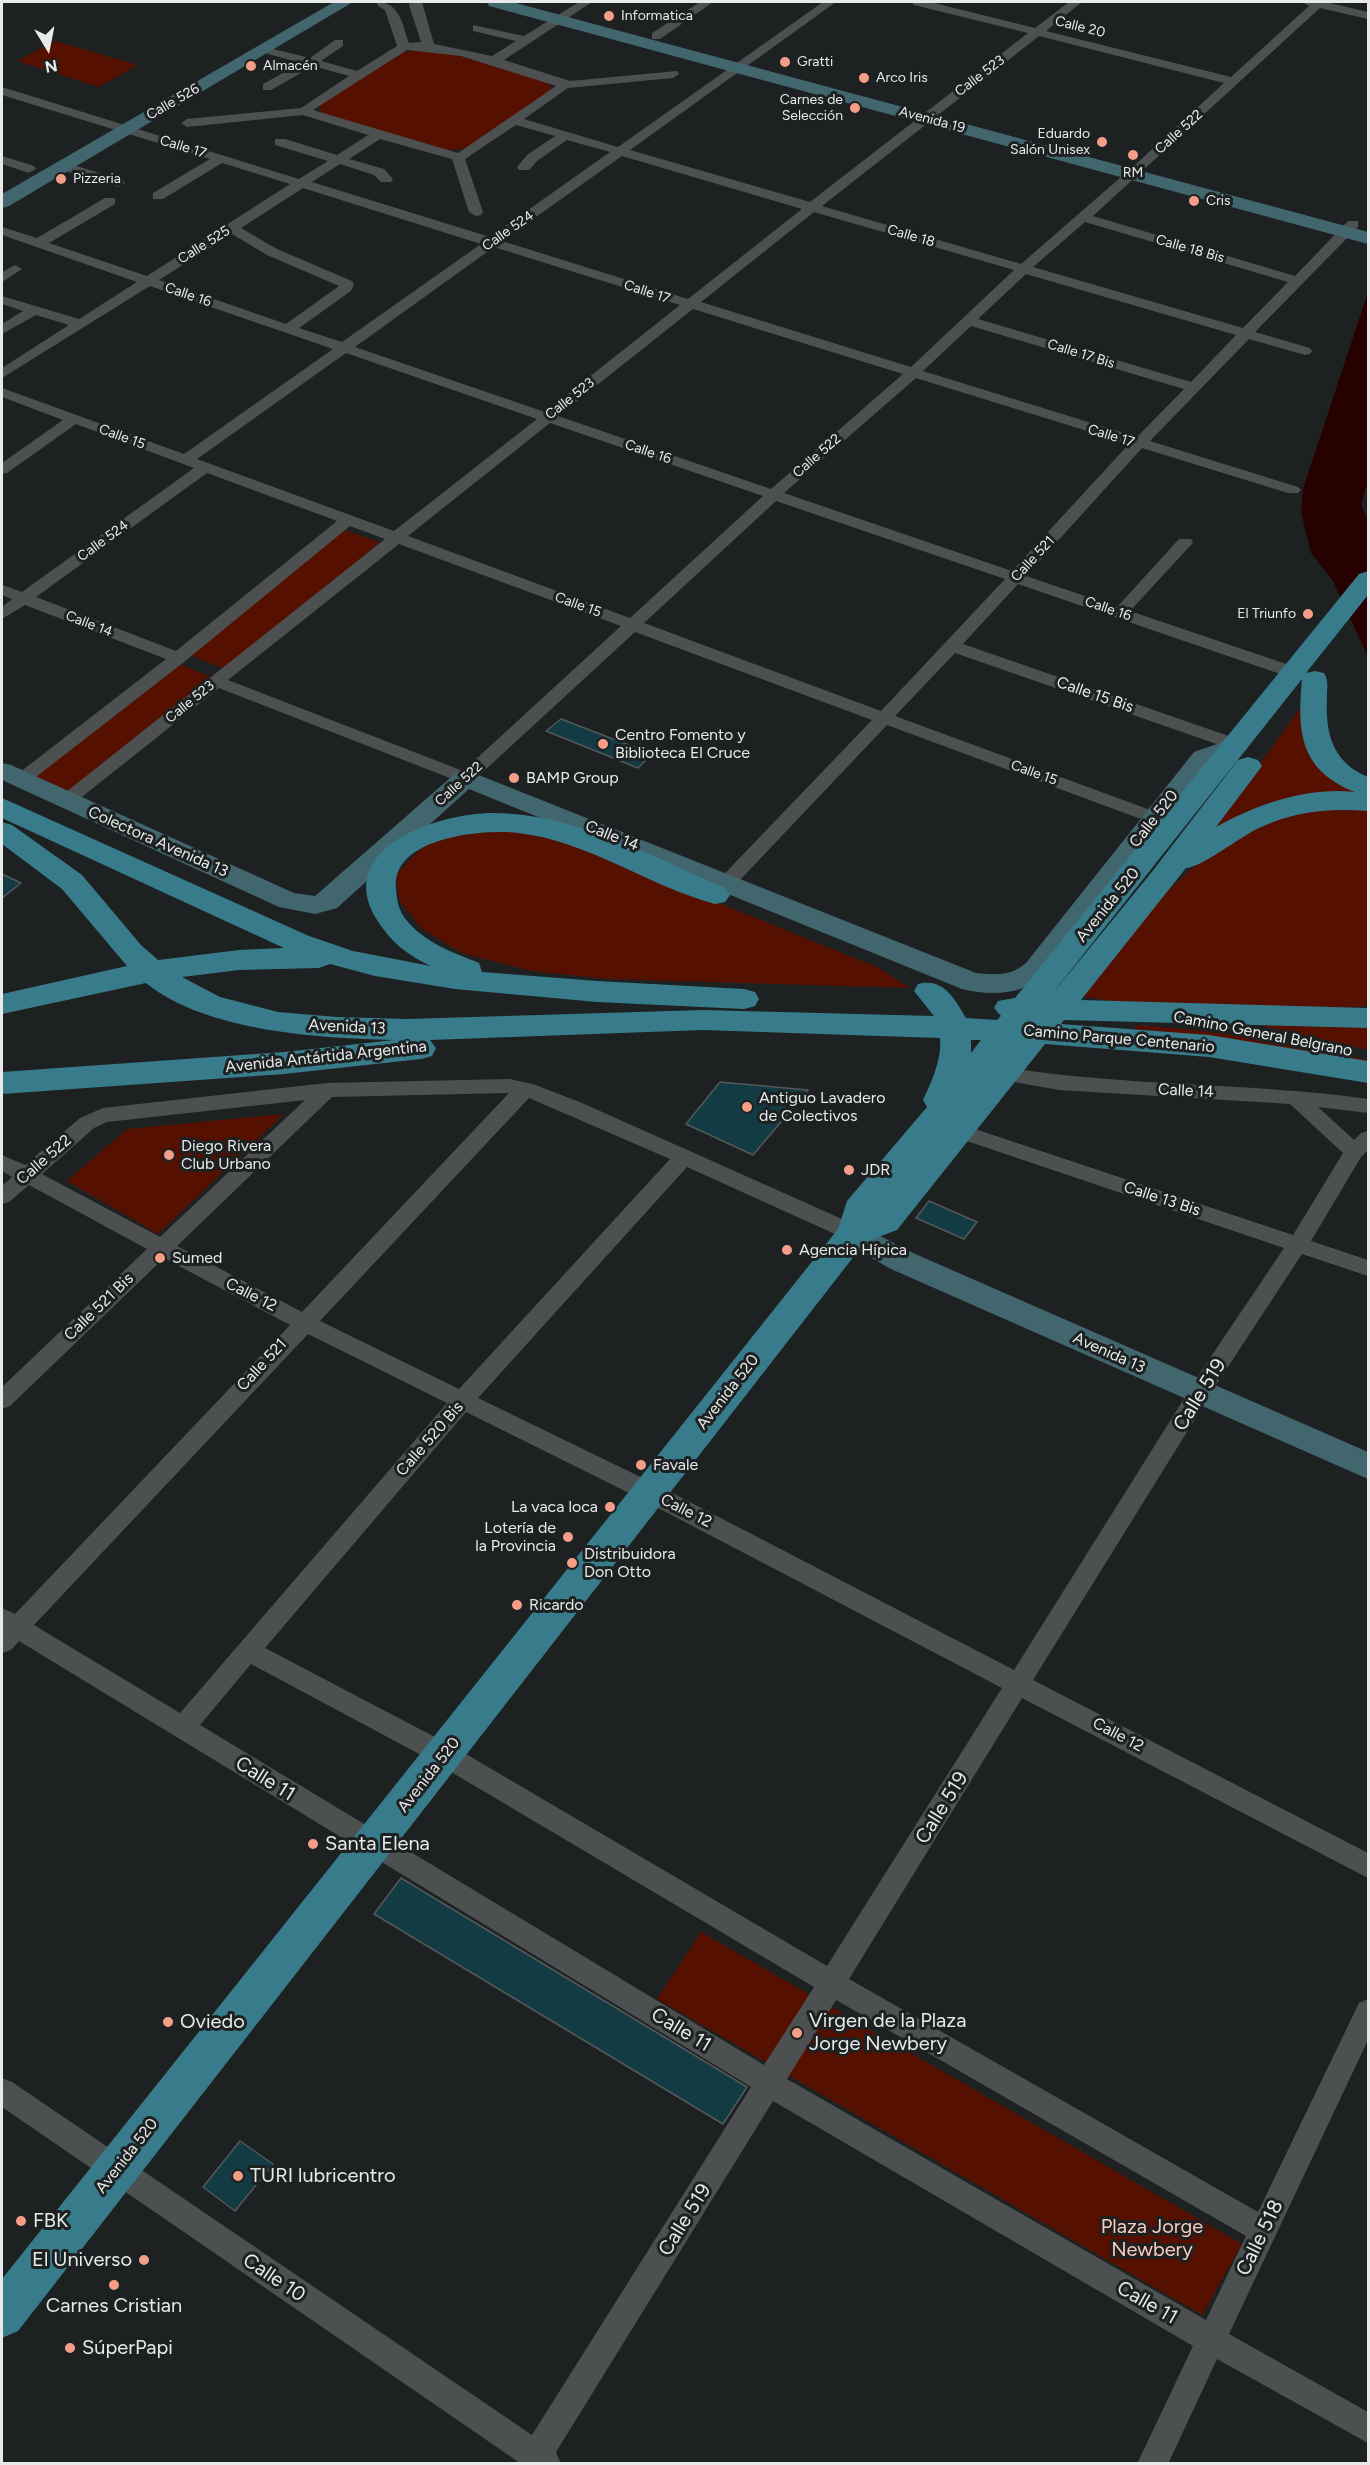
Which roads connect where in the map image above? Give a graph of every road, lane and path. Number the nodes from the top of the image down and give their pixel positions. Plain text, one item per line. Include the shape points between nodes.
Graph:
1 (319, 2) edge
2 (345, 2) edge
3 (416, 2) edge
4 (495, 2) edge
5 (526, 2) edge
6 (586, 2) edge
7 (707, 2) edge
8 (830, 2) edge
9 (918, 2) edge
10 (1077, 2) edge
11 (1315, 2) edge
12 (382, 3) dead end
13 (1368, 15) edge
14 (564, 16) junction
15 (477, 28) dead end
16 (1038, 32) junction
17 (656, 36) junction
18 (525, 40) junction
19 (339, 43) dead end
20 (428, 45) junction
21 (404, 47) junction
22 (265, 49) junction
23 (312, 62) junction
24 (492, 62) junction
25 (742, 65) junction
26 (673, 74) dead end
27 (358, 75) junction
28 (1234, 82) junction
29 (565, 85) junction
30 (267, 87) dead end
31 (2, 92) edge
32 (306, 111) junction
33 (929, 115) junction
34 (516, 121) junction
35 (187, 123) dead end
36 (106, 124) junction
37 (125, 130) junction
38 (376, 135) junction
39 (566, 135) junction
40 (280, 142) dead end
41 (620, 151) junction
42 (458, 156) junction
43 (220, 159) junction
44 (2, 160) edge
45 (337, 160) junction
46 (63, 166) junction
47 (524, 167) dead end
48 (29, 169) junction
49 (1136, 171) junction
50 (386, 179) dead end
51 (118, 183) dead end
52 (300, 184) junction
53 (2, 185) edge
54 (158, 196) dead end
55 (110, 201) dead end
56 (2, 202) edge
57 (812, 207) junction
58 (476, 212) dead end
59 (1083, 217) junction
60 (232, 228) junction
61 (1356, 228) edge
62 (2, 231) edge
63 (1368, 238) edge
64 (491, 243) junction
65 (38, 244) junction
66 (15, 269) dead end
67 (1023, 269) junction
68 (2, 278) edge
69 (1298, 280) junction
70 (147, 281) junction
71 (2, 300) edge
72 (688, 306) junction
73 (34, 310) junction
74 (969, 321) junction
75 (80, 324) junction
76 (288, 329) junction
77 (2, 330) edge
78 (1245, 333) junction
79 (344, 348) junction
80 (1305, 351) dead end
81 (2, 374) edge
82 (912, 374) junction
83 (1193, 387) junction
84 (2, 392) edge
85 (546, 417) junction
86 (74, 419) junction
87 (1138, 444) junction
88 (186, 460) junction
89 (205, 467) junction
90 (2, 470) edge
91 (1293, 490) dead end
92 (773, 495) junction
93 (348, 520) junction
94 (396, 538) junction
95 (1185, 542) dead end
96 (1016, 578) junction
97 (1368, 579) edge
98 (2, 590) edge
99 (23, 598) junction
100 (1368, 609) edge
101 (2, 614) edge
102 (1120, 614) junction
103 (633, 625) junction
104 (1343, 629) junction
105 (952, 646) junction
106 (178, 658) junction
107 (1305, 676) junction
108 (216, 681) junction
109 (882, 717) junction
110 (1237, 745) junction
111 (11, 775) edge
112 (466, 778) junction
113 (1368, 787) edge
114 (67, 801) junction
115 (1368, 802) edge
116 (2, 807) edge
117 (1155, 818) junction
118 (2, 831) edge
119 (1161, 880) junction
120 (720, 889) junction
121 (315, 905) joint
122 (339, 958) junction
123 (1008, 984) joint
124 (527, 986) junction
125 (929, 991) joint
126 (2, 1004) edge
127 (1368, 1009) edge
128 (870, 1013) junction
129 (1150, 1013) junction
130 (1304, 1015) junction
131 (1368, 1018) edge
132 (650, 1023) junction
133 (1368, 1056) edge
134 (1368, 1072) edge
135 (1004, 1074) junction
136 (2, 1083) edge
137 (526, 1089) junction
138 (327, 1090) junction
139 (1295, 1097) junction
140 (1368, 1106) edge
141 (87, 1123) joint
142 (956, 1130) junction
143 (922, 1135) junction
144 (1361, 1145) edge
145 (685, 1156) junction
146 (2, 1162) edge
147 (26, 1174) junction
148 (2, 1197) edge
149 (853, 1233) junction
150 (1298, 1244) junction
151 (160, 1248) junction
152 (1368, 1268) edge
153 (303, 1322) junction
154 (1206, 1385) junction
155 (2, 1400) edge
156 (461, 1402) junction
157 (1368, 1446) edge
158 (1368, 1466) edge
159 (649, 1492) junction
160 (6, 1629) edge
161 (248, 1651) junction
162 (1020, 1684) junction
163 (182, 1728) junction
164 (445, 1755) junction
165 (373, 1847) junction
166 (1368, 1866) edge
167 (831, 1983) junction
168 (1368, 2012) edge
169 (771, 2084) junction
170 (2, 2091) edge
171 (115, 2170) junction
172 (1264, 2230) junction
173 (2, 2315) edge
174 (1211, 2340) junction
175 (1368, 2428) edge
176 (538, 2461) edge
177 (1152, 2463) edge

1 - 36 main road, Calle 526
2 - 22 main road, Calle 526
3 - 20 street
4 - 14 main road, Avenida 19
5 - 14 main road, Avenida 19
6 - 14 street
7 - 17 street
8 - 25 street, Calle 524
9 - 16 street, Calle 20
10 - 16 street, Calle 523
11 - 13 street
11 - 28 street, Calle 522
12 - 21 street via 390,8
14 - 17 main road, Avenida 19
14 - 18 street
14 - 25 main road, Avenida 19
15 - 18 street
16 - 28 street, Calle 20
16 - 33 street, Calle 523
17 - 25 main road, Avenida 19
18 - 24 street
19 - 23 street
20 - 21 street
20 - 24 street
21 - 27 street
22 - 23 street
22 - 37 main road, Calle 526
23 - 27 street
23 - 30 street
24 - 29 street
25 - 33 main road, Avenida 19
25 - 41 street, Calle 524
26 - 29 street
27 - 32 street
28 - 49 street, Calle 522
29 - 34 street
31 - 36 street, Calle 17
32 - 35 street
32 - 38 street
33 - 49 main road, Avenida 19
33 - 57 street, Calle 523
34 - 39 street, Calle 18
34 - 42 street
36 - 37 street, Calle 17
36 - 48 main road, Calle 526
37 - 43 street, Calle 17
37 - 46 main road, Calle 526
38 - 42 street
38 - 45 street, Calle 525
39 - 41 street, Calle 18
39 - 47 street
40 - 45 street
41 - 57 street, Calle 18
41 - 64 street, Calle 524
42 - 58 street
43 - 52 street, Calle 17
43 - 54 street
44 - 48 street
45 - 50 street via 379,172
45 - 52 street, Calle 525
46 - 51 street
46 - 56 main road, Calle 526
48 - 53 main road, Calle 526
49 - 59 street, Calle 522
49 - 61 main road, Avenida 19
52 - 60 street, Calle 525
52 - 64 street, Calle 17
55 - 65 street
57 - 67 street, Calle 18
57 - 72 street, Calle 523
59 - 67 street, Calle 522
59 - 69 street, Calle 18 Bis
60 - 70 street, Calle 525
60 - 76 street via 272,252 347,284
61 - 63 main road, Avenida 19
61 - 69 street, Calle 521
62 - 65 street, Calle 16
64 - 72 street, Calle 17
64 - 79 street, Calle 524
65 - 70 street, Calle 16
66 - 68 street
67 - 74 street, Calle 522
67 - 78 street, Calle 18
69 - 78 street, Calle 521
70 - 75 street, Calle 525
70 - 76 street, Calle 16
71 - 73 street
72 - 82 street, Calle 17
72 - 85 street, Calle 523
73 - 75 street
73 - 77 street
74 - 82 street, Calle 522
74 - 83 street, Calle 17 Bis
75 - 81 street, Calle 525
76 - 79 street, Calle 16
78 - 80 street, Calle 18
78 - 83 street, Calle 521
79 - 85 street, Calle 16
79 - 88 street, Calle 524
82 - 87 street, Calle 17
82 - 92 street, Calle 522
83 - 87 street, Calle 521
84 - 86 street, Calle 15
85 - 92 street, Calle 16
85 - 94 street, Calle 523
86 - 88 street, Calle 15
86 - 90 street
87 - 91 street, Calle 17
87 - 96 street, Calle 521
88 - 89 street, Calle 15
89 - 93 street, Calle 15
89 - 99 street, Calle 524
92 - 96 street, Calle 16
92 - 103 street, Calle 522
93 - 94 street, Calle 15
93 - 106 street
94 - 103 street, Calle 15
94 - 108 street, Calle 523
95 - 102 street
96 - 102 street, Calle 16
96 - 105 street, Calle 521
97 - 104 main road, Avenida 520
98 - 99 street, Calle 14
99 - 101 street, Calle 524
99 - 106 street, Calle 14
100 - 104 main road, Avenida 520
102 - 107 street, Calle 16
103 - 109 street, Calle 15
103 - 112 street, Calle 522
104 - 107 main road, Avenida 520
105 - 109 street, Calle 521
105 - 110 street, Calle 15 Bis
106 - 111 street
107 - 110 main road, Avenida 520
107 - 113 main road via 1312,730 1321,755 1344,776
107 - 119 main road, Avenida 520
108 - 112 street, Calle 14
108 - 114 street, Calle 523
109 - 117 street, Calle 15
109 - 120 street, Calle 521
110 - 117 main road, Calle 520 via 1203,757
110 - 143 main road, Avenida 520
111 - 114 main road, Colectora Avenida 13
112 - 120 main road, Calle 14
112 - 121 main road, Calle 522 via 328,902
114 - 121 main road, Colectora Avenida 13 via 288,901
115 - 119 main road via 1312,802 1258,817 1216,840
116 - 122 main road
117 - 123 main road, Calle 520 via 1036,969 1026,979
118 - 132 main road, Avenida 13 via 72,882 146,967 177,989 243,1015 337,1028 407,1030
119 - 135 main road, Avenida 520
120 - 123 main road, Calle 14 via 972,982
120 - 124 main road via 578,838 526,824 464,824 419,836 398,850 382,871 379,892 392,926 445,962
120 - 125 main road, Calle 14 via 881,962
122 - 124 main road via 419,974
122 - 126 main road via 278,957 184,966 116,976
124 - 128 main road via 709,997
125 - 143 main road via 952,1021 958,1043 946,1084
127 - 130 main road
128 - 129 main road, Camino Parque Centenario
128 - 132 main road, Avenida 13
128 - 134 main road, Camino Parque Centenario via 1256,1052
129 - 130 main road, Camino Parque Centenario
129 - 133 main road, Camino General Belgrano
130 - 131 main road, Camino Parque Centenario
132 - 136 main road, Avenida Antártida Argentina via 284,1063
135 - 139 street, Calle 14 via 1068,1084
135 - 142 main road, Avenida 520
137 - 138 street, Avenida Antártida Argentina via 480,1085
137 - 145 street, Avenida 13
137 - 153 street, Calle 521
138 - 141 street, Avenida Antártida Argentina via 127,1111 103,1115
138 - 151 street, Calle 521 Bis
139 - 140 street, Calle 14
139 - 144 street, Calle 519
141 - 147 street, Calle 522
142 - 149 main road, Avenida 520 via 885,1221
142 - 150 street, Calle 13 Bis
143 - 149 main road, Avenida 520 via 859,1210
144 - 150 street, Calle 519
145 - 149 street, Avenida 13
145 - 156 street, Calle 520 Bis
146 - 147 street, Calle 12
147 - 148 street, Calle 522
147 - 151 street, Calle 12
149 - 154 main road, Avenida 13 via 902,1261
149 - 159 main road, Avenida 520
150 - 152 street, Calle 13 Bis
150 - 154 street, Calle 519
151 - 153 street, Calle 12
151 - 155 street, Calle 521 Bis
153 - 156 street, Calle 12
153 - 160 street, Calle 521
154 - 157 main road, Avenida 13
154 - 158 main road, Avenida 13
154 - 162 street, Calle 519
156 - 159 street, Calle 12
156 - 161 street, Calle 520 Bis
159 - 162 street, Calle 12
159 - 164 main road, Avenida 520
160 - 163 street, Calle 11
161 - 163 street, Calle 520 Bis
161 - 164 street
162 - 166 street, Calle 12
162 - 167 street, Calle 519
163 - 165 street, Calle 11
164 - 165 main road, Avenida 520
164 - 167 street
165 - 169 street, Calle 11
165 - 171 main road, Avenida 520
167 - 169 street, Calle 519
167 - 172 street
168 - 172 street, Calle 518
169 - 174 street, Calle 11
169 - 176 street, Calle 519
170 - 171 street, Calle 10
171 - 173 main road, Avenida 520
171 - 176 street, Calle 10
172 - 174 street, Calle 518
174 - 175 street, Calle 11
174 - 177 street, Calle 518

